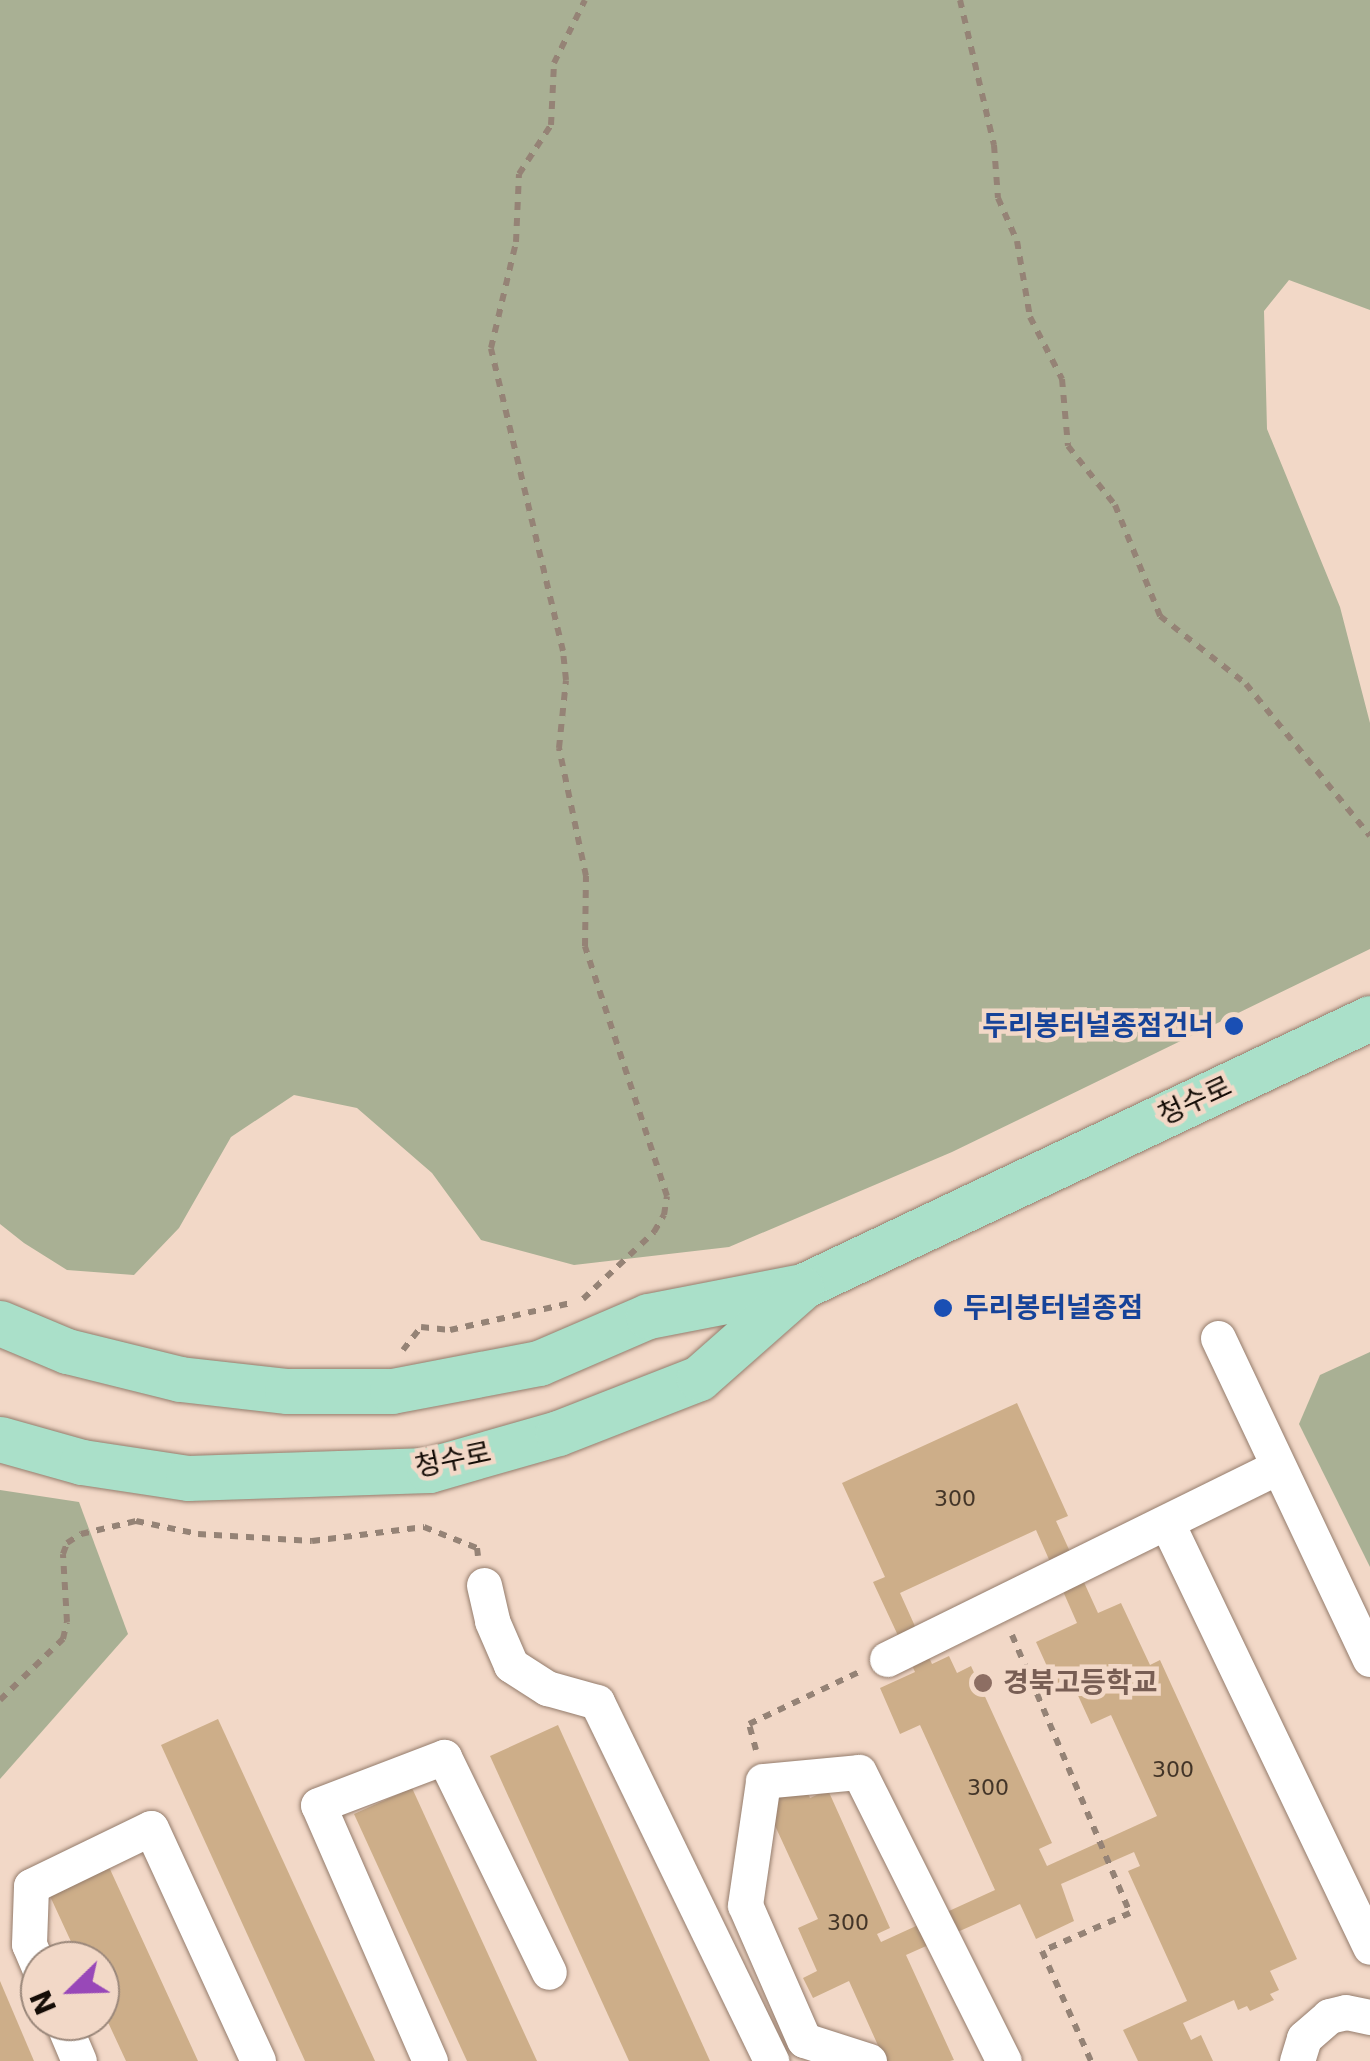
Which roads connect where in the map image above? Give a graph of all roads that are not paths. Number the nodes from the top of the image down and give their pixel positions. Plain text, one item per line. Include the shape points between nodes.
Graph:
1 (1370, 1018) edge
2 (802, 1286) junction
3 (0, 1323) edge
4 (1218, 1338) dead end
5 (0, 1440) edge
6 (1277, 1467) junction
7 (1166, 1523) junction
8 (484, 1585) road end
9 (887, 1658) road end
10 (1370, 1659) edge
11 (28, 1941) edge
12 (1370, 1947) edge
13 (549, 1972) dead end
14 (1370, 2017) edge
15 (258, 2061) edge
16 (430, 2061) edge
17 (772, 2061) edge
18 (869, 2061) edge
19 (1004, 2061) edge
20 (1298, 2061) edge

1 - 2 main road, 청수로
2 - 3 main road, 청수로 via 648,1316 539,1363 392,1392 288,1391 180,1379 67,1352
2 - 5 main road, 청수로 via 699,1378 558,1433 429,1470 188,1478 82,1462
4 - 6 lane
6 - 7 lane
6 - 10 lane
7 - 9 lane
7 - 12 lane
8 - 17 lane via 511,1666 547,1688 597,1702
11 - 15 lane via 30,1886 151,1828
13 - 16 lane via 444,1757 318,1805
14 - 20 lane via 1329,2016 1304,2038
18 - 19 lane via 804,2040 745,1904 764,1781 859,1772

